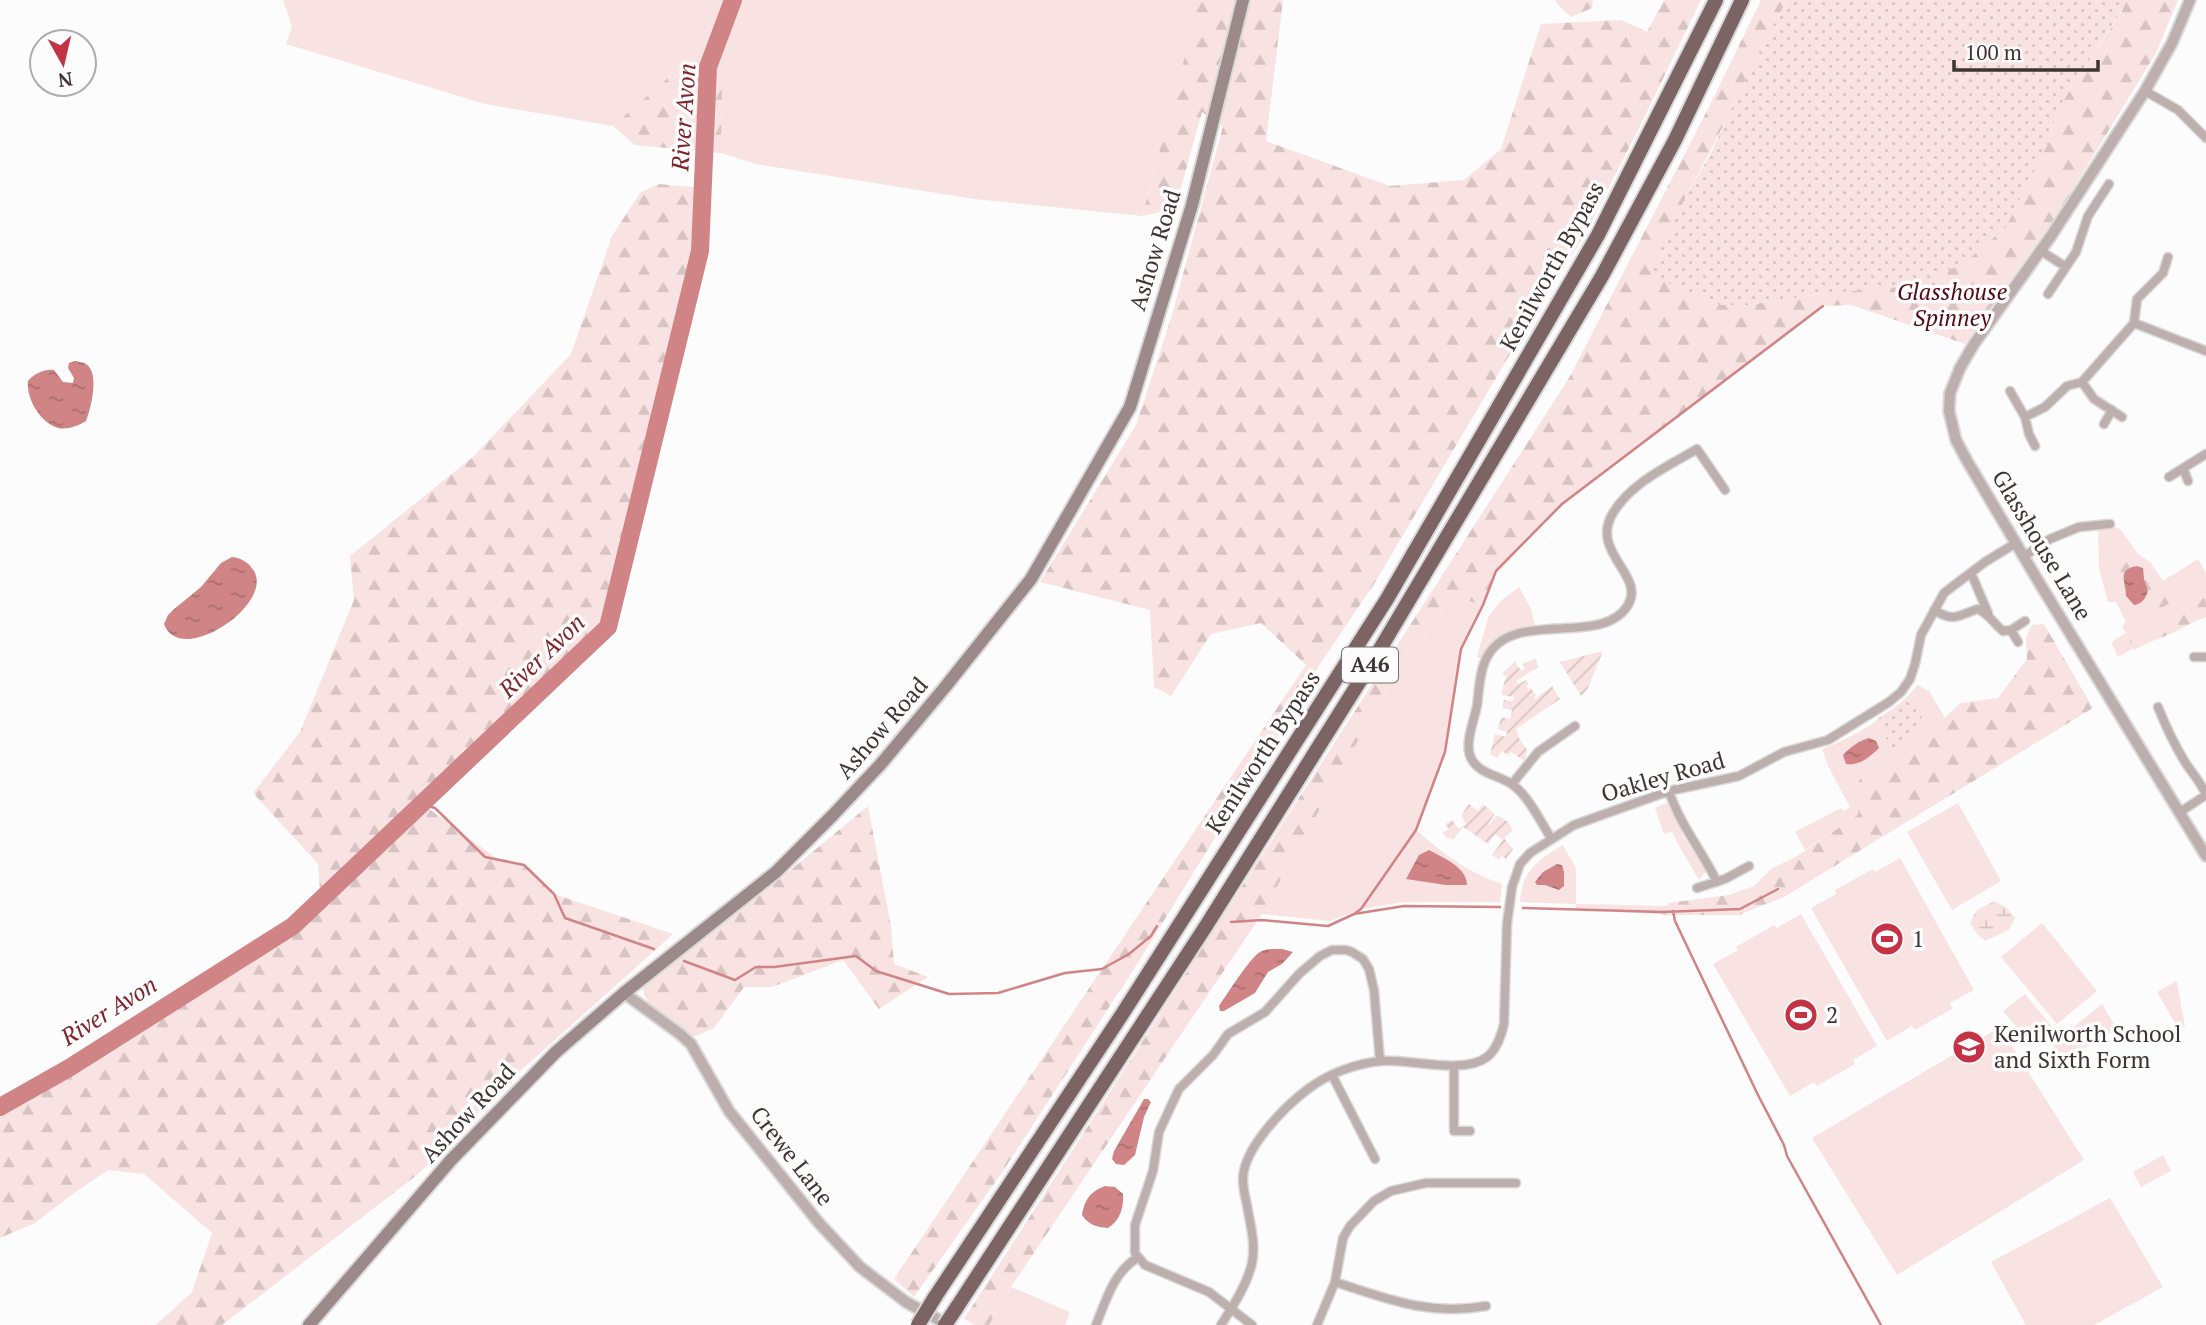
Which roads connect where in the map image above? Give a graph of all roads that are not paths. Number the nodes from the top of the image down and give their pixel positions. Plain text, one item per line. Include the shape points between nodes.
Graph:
1 (1242, 0) edge
2 (1716, 0) edge
3 (1742, 0) edge
4 (2190, 0) edge
5 (2145, 91) junction
6 (2206, 138) edge
7 (2109, 184) dead end
8 (2041, 251) junction
9 (2168, 257) dead end
10 (2066, 267) junction
11 (2048, 294) dead end
12 (2134, 323) junction
13 (2206, 351) edge
14 (2082, 382) junction
15 (2010, 391) dead end
16 (2112, 410) junction
17 (2122, 416) dead end
18 (2025, 417) junction
19 (2104, 424) dead end
20 (2035, 446) dead end
21 (2206, 454) edge
22 (2183, 468) junction
23 (2169, 477) dead end
24 (2188, 481) dead end
25 (1725, 490) dead end
26 (2110, 524) dead end
27 (2016, 543) junction
28 (2024, 557) junction
29 (1970, 573) junction
30 (1934, 610) junction
31 (1988, 613) junction
32 (2025, 621) dead end
33 (2011, 629) junction
34 (2018, 642) dead end
35 (2194, 657) dead end
36 (2206, 657) edge
37 (2158, 707) dead end
38 (1575, 726) dead end
39 (1512, 784) junction
40 (1669, 791) junction
41 (2180, 812) junction
42 (1551, 838) junction
43 (2206, 856) edge
44 (1749, 866) dead end
45 (1717, 883) junction
46 (1697, 888) dead end
47 (624, 993) junction
48 (1380, 1061) junction
49 (1454, 1066) junction
50 (1332, 1075) junction
51 (1469, 1131) dead end
52 (1375, 1159) dead end
53 (1516, 1183) dead end
54 (1137, 1258) junction
55 (1335, 1282) junction
56 (1486, 1306) dead end
57 (1232, 1309) junction
58 (309, 1325) edge
59 (918, 1325) edge
60 (946, 1325) edge
61 (1096, 1325) edge
62 (1221, 1325) edge
63 (1252, 1325) edge
64 (1317, 1325) edge

1 - 47 main road, Ashow Road via 1192,205 1130,407 1031,579 880,765 832,816 776,872
2 - 59 highway, Kenilworth Bypass / A46, bridge via 1598,235 1387,599
3 - 60 highway, Kenilworth Bypass / A46, bridge via 1675,140 1602,276 1380,649
4 - 5 street, Glasshouse Lane
5 - 6 street via 2178,110
5 - 8 street, Glasshouse Lane
7 - 10 street via 2088,216
8 - 10 street
8 - 27 street, Glasshouse Lane via 1974,344 1949,402 1956,440
9 - 12 street via 2163,272 2137,299
10 - 11 street
12 - 13 street
12 - 14 street
14 - 16 street via 2094,399
14 - 18 street via 2067,386 2045,407
15 - 18 street
16 - 17 street
16 - 19 street
18 - 20 street
21 - 22 street
22 - 23 street
22 - 24 street
25 - 39 street via 1697,449 1649,478 1613,512 1606,526 1609,548 1631,589 1623,611 1589,626 1520,634 1499,643 1486,659 1469,752 1478,768
26 - 28 street via 2079,527
27 - 28 street, Glasshouse Lane
27 - 29 street, Oakley Road
28 - 41 street, Glasshouse Lane
29 - 30 street, Oakley Road via 1952,586
29 - 31 street
30 - 31 street via 1950,618 1978,609
30 - 40 street, Oakley Road via 1921,635 1910,679 1889,702 1828,740 1784,752 1739,776
31 - 33 street via 2003,631
32 - 33 street
33 - 34 street
35 - 36 street
37 - 41 street via 2169,736 2206,795
38 - 39 street via 1538,752
39 - 42 street
40 - 42 street, Oakley Road via 1574,825
40 - 45 street via 1682,825
41 - 43 street, Glasshouse Lane
42 - 49 street, Oakley Road via 1530,853 1514,876 1500,1039 1486,1058
44 - 45 street
45 - 46 street
47 - 58 main road, Ashow Road via 556,1052 451,1160
47 - 60 street, Crewe Lane via 691,1044 729,1111 860,1267
48 - 49 street
48 - 50 street
48 - 54 street via 1369,969 1359,956 1346,950 1327,952 1299,974 1265,1012 1228,1034 1179,1089 1159,1132 1153,1171 1135,1225
49 - 51 street via 1454,1130
50 - 52 street
50 - 57 street via 1306,1090 1278,1117 1248,1157 1243,1179 1252,1263
53 - 55 street via 1483,1187 1449,1181 1391,1191 1360,1213 1347,1230
54 - 57 street via 1150,1269 1209,1292
54 - 61 street via 1117,1278
55 - 56 street via 1435,1310
55 - 64 street
57 - 62 street
57 - 63 street

